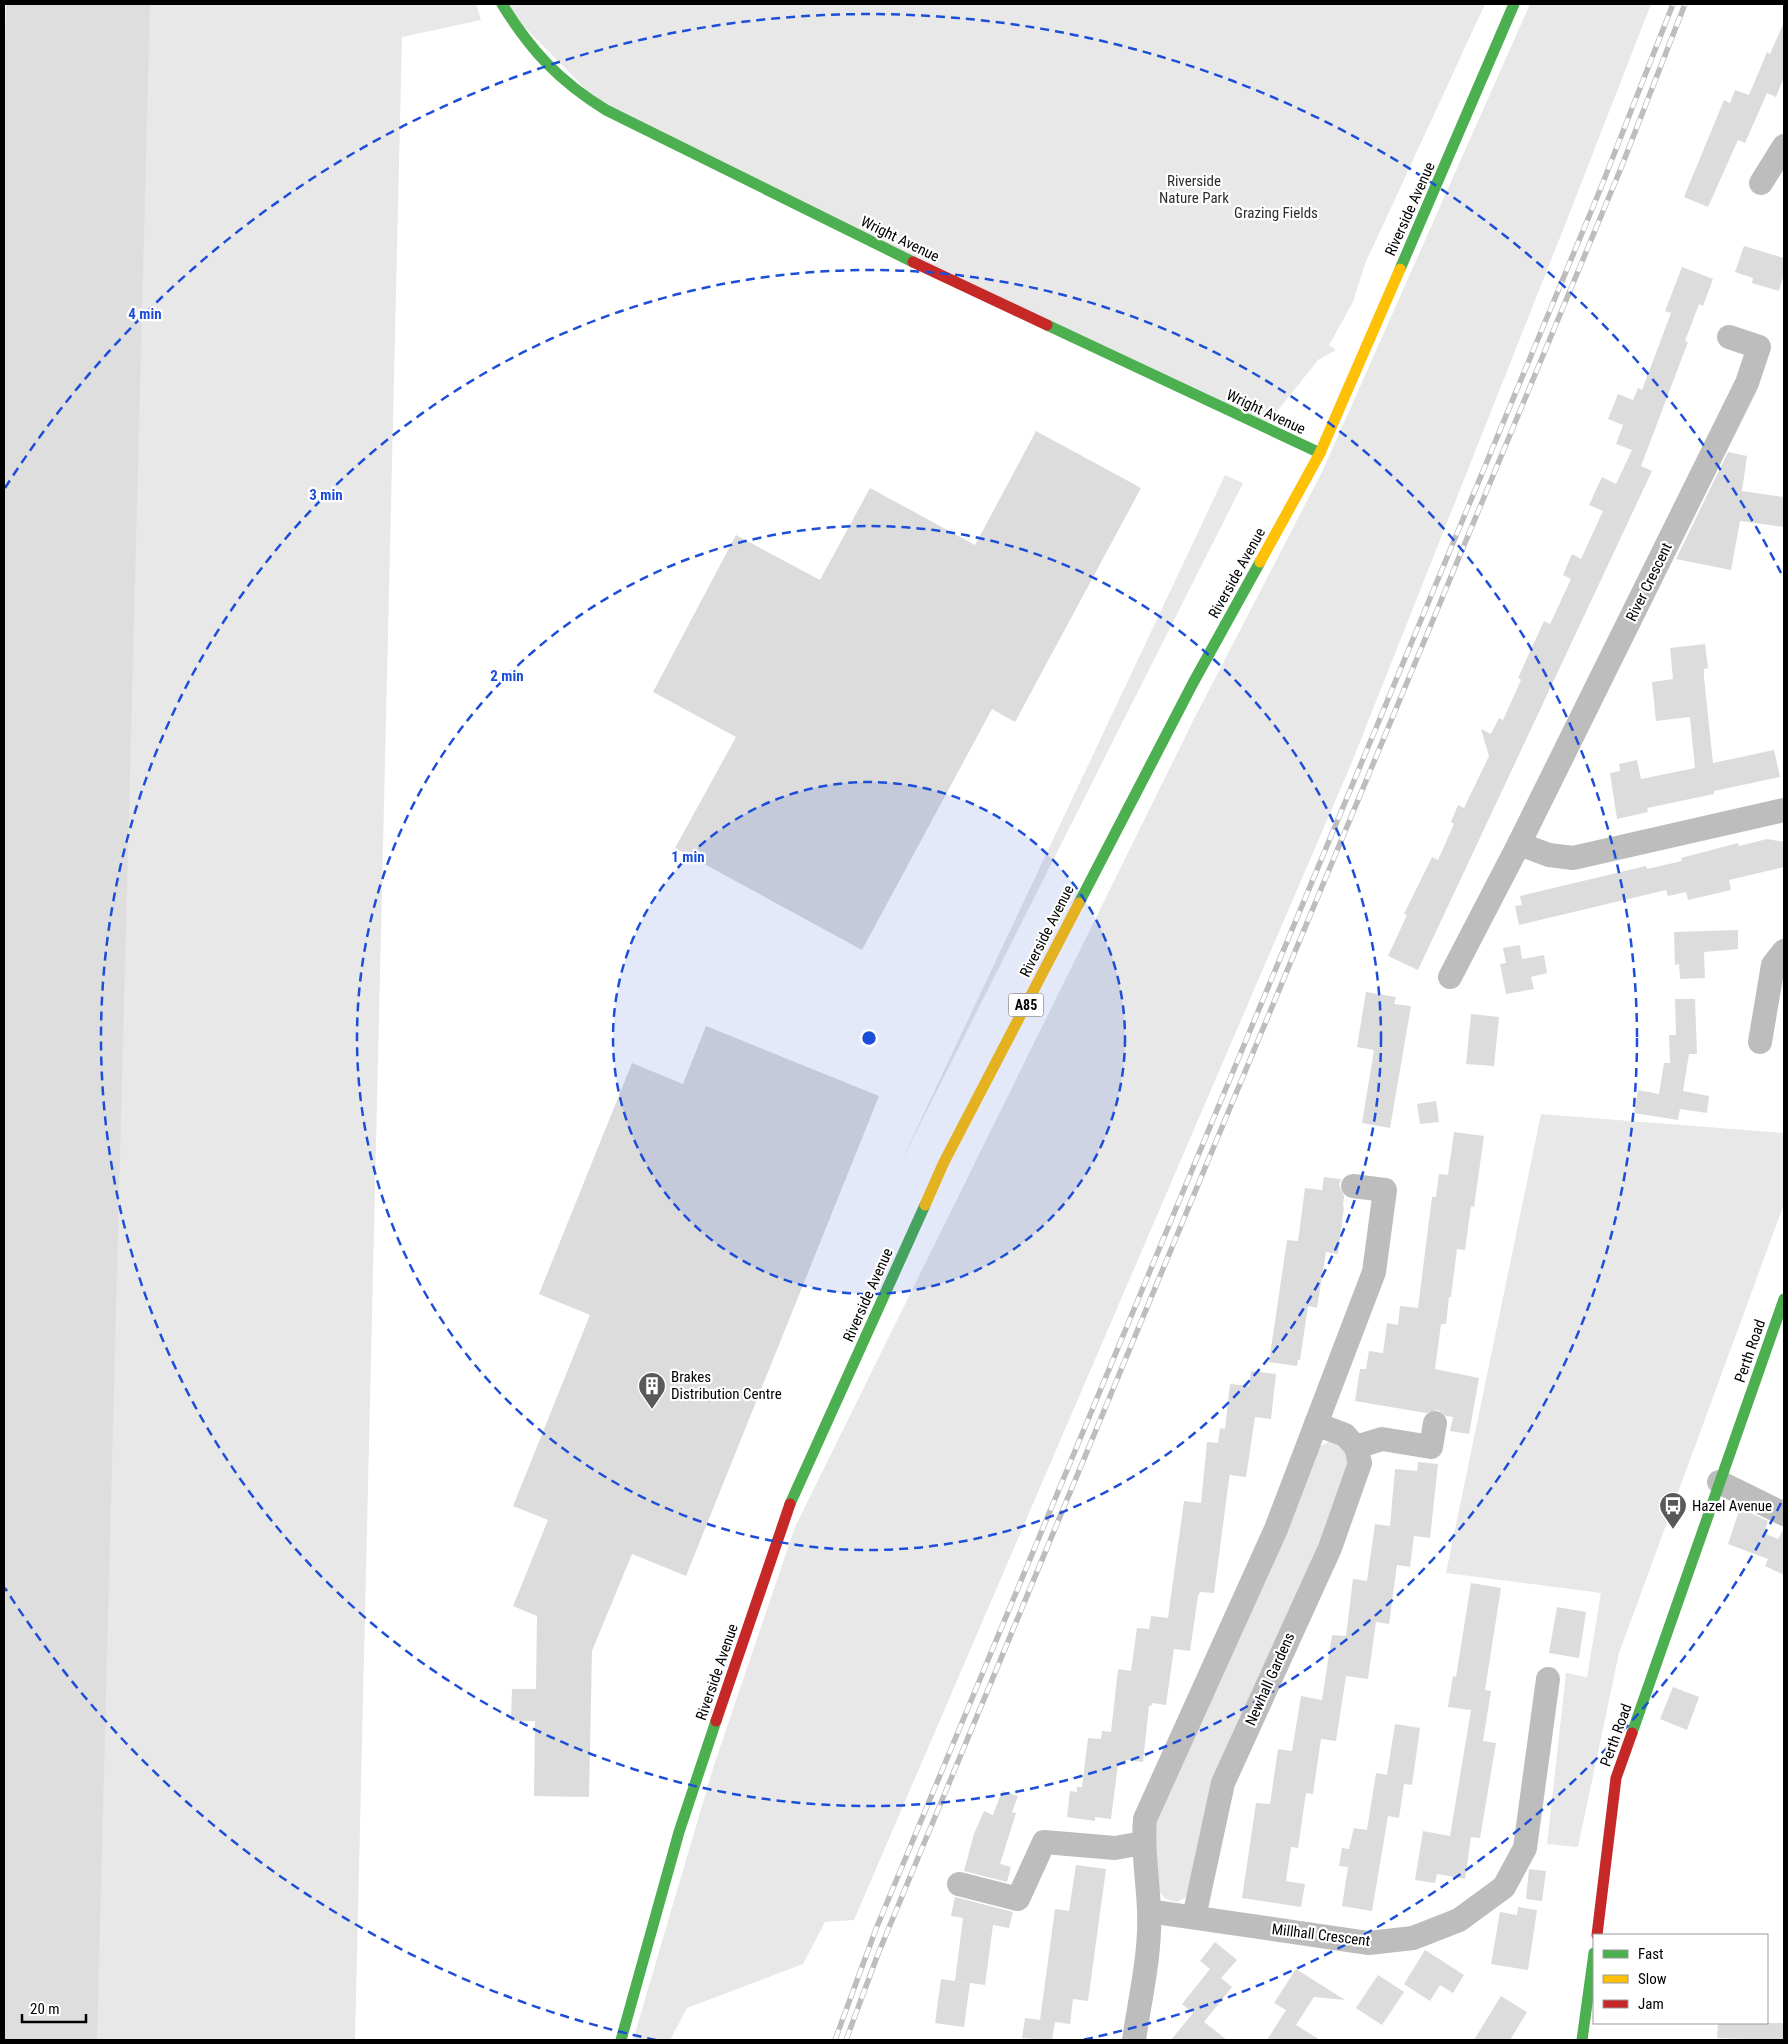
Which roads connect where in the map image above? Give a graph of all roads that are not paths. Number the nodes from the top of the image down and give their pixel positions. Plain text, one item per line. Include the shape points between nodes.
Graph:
1 (502, 4) edge
2 (1514, 4) edge
3 (1784, 146) edge
4 (1761, 183) dead end
5 (1729, 337) dead end
6 (1320, 453) junction
7 (1784, 810) edge
8 (1520, 844) junction
9 (1784, 951) edge
10 (1450, 978) dead end
11 (1760, 1042) dead end
12 (1353, 1186) dead end
13 (1784, 1299) edge
14 (1435, 1423) dead end
15 (1316, 1424) junction
16 (1356, 1447) junction
17 (1719, 1482) junction
18 (1784, 1514) edge
19 (1548, 1679) dead end
20 (1143, 1843) junction
21 (960, 1884) dead end
22 (1149, 1912) junction
23 (1194, 1917) junction
24 (1597, 1934) edge
25 (1593, 1960) edge
26 (621, 2040) edge
27 (1134, 2040) edge
28 (1582, 2040) edge

1 - 6 main road, Wright Avenue via 537,57 572,90 606,110 954,282
2 - 6 main road, Riverside Avenue / A85
3 - 4 street
5 - 8 street, River Crescent via 1759,347 1747,383
6 - 26 main road, Riverside Avenue / A85 via 1193,683 944,1162 790,1505 679,1832
7 - 8 street via 1573,858 1549,855
8 - 10 street, River Crescent
9 - 11 street via 1773,964
12 - 15 street via 1385,1190 1374,1272
13 - 17 main road, Perth Road
14 - 16 street via 1431,1447 1382,1439
15 - 16 street via 1345,1435
15 - 20 street via 1276,1529 1145,1819
16 - 23 street, Newhall Gardens via 1360,1464 1330,1548 1223,1783
17 - 18 street
17 - 24 main road, Perth Road via 1616,1778
19 - 23 street, Millhall Crescent via 1525,1848 1504,1887 1459,1920 1413,1938 1369,1942
20 - 21 street via 1115,1848 1044,1842 1018,1899
20 - 22 street
22 - 23 street, Millhall Crescent
22 - 27 street
25 - 28 main road

